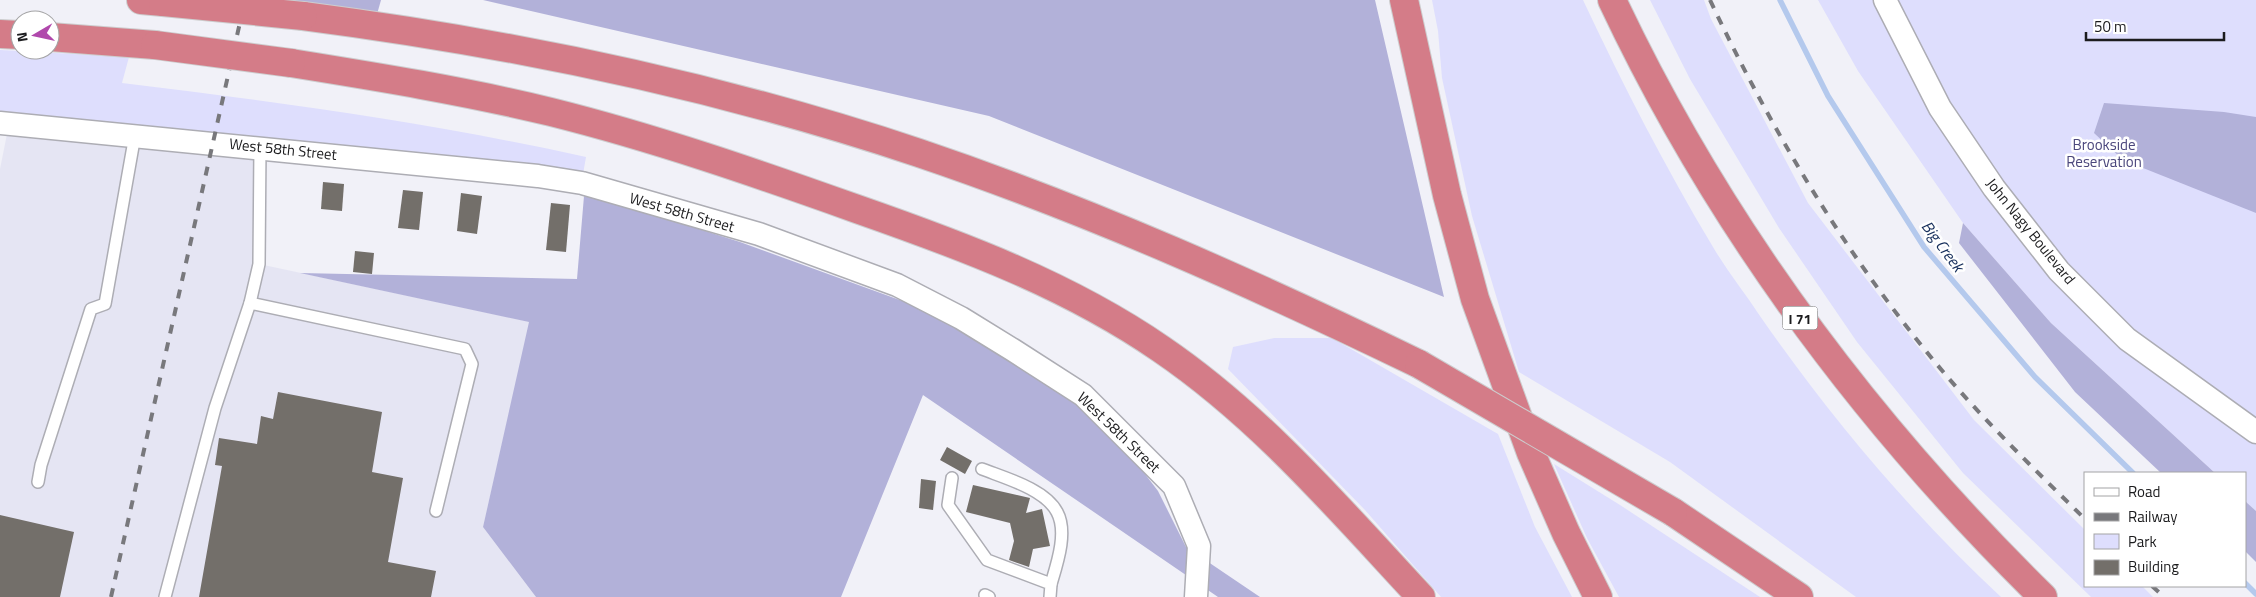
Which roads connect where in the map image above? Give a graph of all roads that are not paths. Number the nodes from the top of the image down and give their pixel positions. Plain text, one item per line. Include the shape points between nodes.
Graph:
1 (1404, 0) edge
2 (1612, 0) edge
3 (1885, 0) edge
4 (152, 1) edge
5 (60, 38) edge
6 (0, 123) edge
7 (135, 135) junction
8 (260, 147) junction
9 (250, 303) junction
10 (2256, 432) edge
11 (982, 469) dead end
12 (952, 478) dead end
13 (38, 482) dead end
14 (436, 511) dead end
15 (1051, 584) junction
16 (165, 597) edge
17 (1050, 597) edge
18 (1196, 597) edge
19 (1421, 597) edge
20 (1598, 597) edge
21 (1799, 597) edge
22 (2043, 597) edge

1 - 20 highway via 1447,195 1475,299 1531,453
2 - 22 highway, I 71 via 1712,187 1818,344 1934,484
3 - 10 street, John Nagy Boulevard via 1940,108 1994,188 2060,271 2127,339
4 - 21 highway, bridge via 421,31 637,74 918,153 1050,200 1165,246 1419,364 1673,512
5 - 19 highway, bridge via 155,45 291,63 550,112 749,171 999,261 1099,311 1160,348 1211,385 1297,464
6 - 7 street, West 58th Street
7 - 8 street, West 58th Street
7 - 13 lane via 105,304 91,309
8 - 9 lane via 259,264
8 - 18 street, West 58th Street via 582,183 759,234 896,285 960,318 1083,395 1135,445 1174,486 1199,546
9 - 14 lane via 464,349 472,364
9 - 16 lane via 215,408
11 - 15 lane via 1019,483 1041,496 1057,513 1061,532
12 - 15 lane via 948,505 988,560
15 - 17 lane

